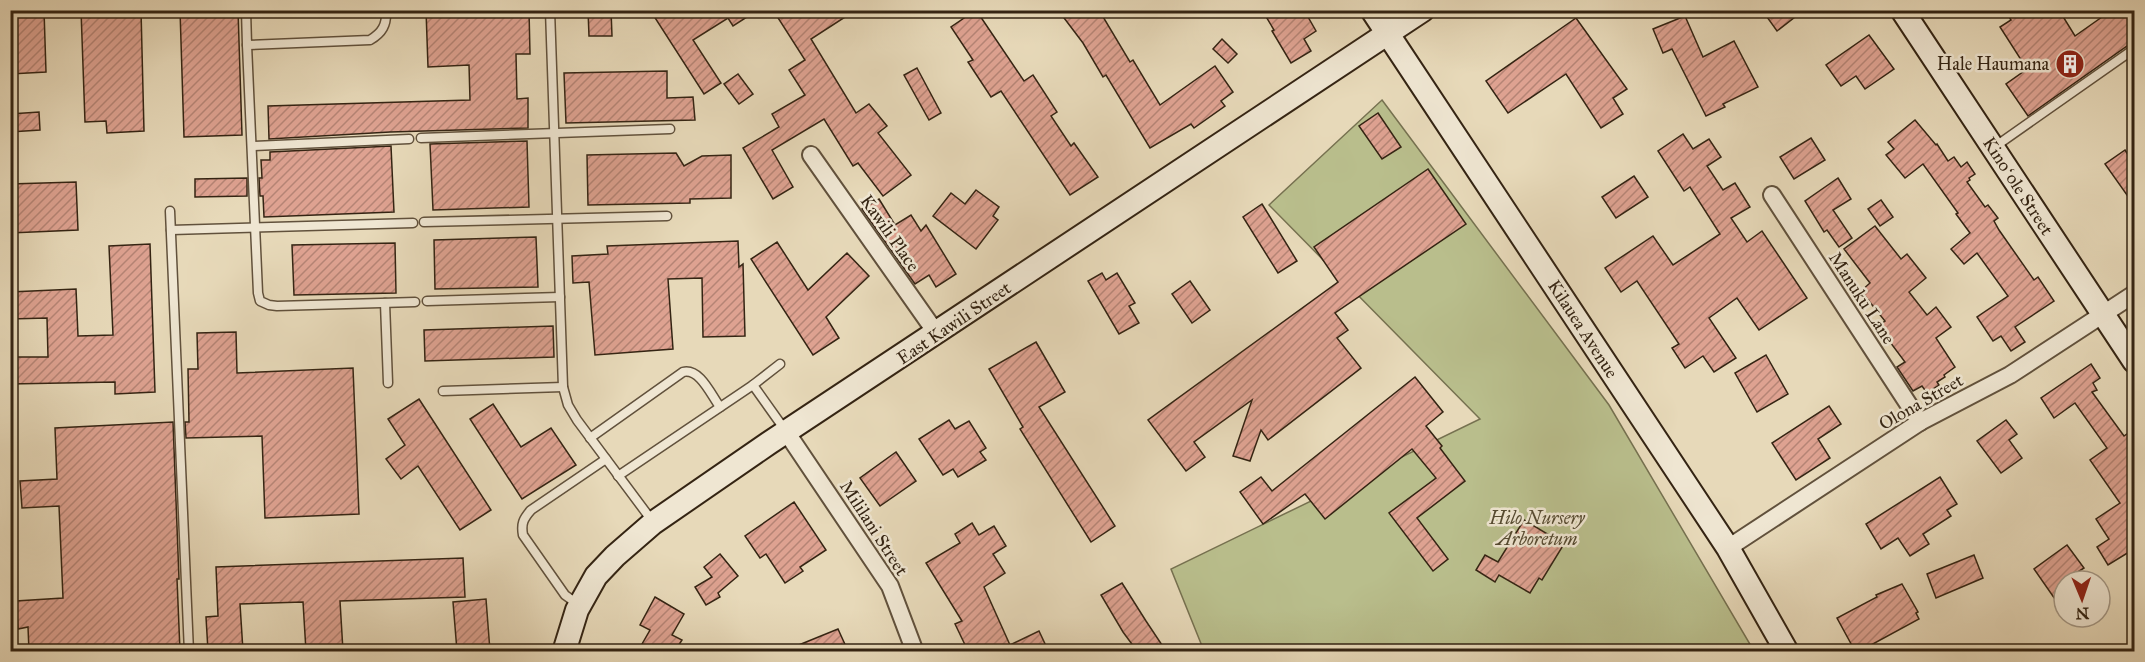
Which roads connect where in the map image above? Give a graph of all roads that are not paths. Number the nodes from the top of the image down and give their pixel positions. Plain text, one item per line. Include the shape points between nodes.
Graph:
1 (246, 10) edge
2 (386, 10) edge
3 (549, 10) edge
4 (1372, 10) edge
5 (1423, 10) edge
6 (1902, 10) edge
7 (1389, 34) junction
8 (247, 45) junction
9 (2134, 49) edge
10 (670, 129) dead end
11 (554, 132) junction
12 (421, 138) dead end
13 (409, 139) dead end
14 (252, 146) junction
15 (1993, 148) junction
16 (811, 155) dead end
17 (1772, 195) dead end
18 (170, 211) dead end
19 (667, 216) dead end
20 (557, 219) junction
21 (424, 222) dead end
22 (413, 223) dead end
23 (254, 227) junction
24 (171, 230) junction
25 (2134, 294) edge
26 (560, 297) junction
27 (415, 302) dead end
28 (427, 302) dead end
29 (385, 303) junction
30 (2103, 315) junction
31 (937, 334) junction
32 (2134, 361) edge
33 (780, 364) dead end
34 (388, 383) dead end
35 (753, 385) junction
36 (563, 387) junction
37 (442, 392) dead end
38 (720, 407) junction
39 (1920, 422) junction
40 (787, 433) junction
41 (590, 438) junction
42 (606, 459) junction
43 (618, 476) junction
44 (653, 523) junction
45 (1728, 548) junction
46 (579, 606) junction
47 (189, 651) edge
48 (564, 651) edge
49 (915, 651) edge
50 (1787, 651) edge

1 - 8 lane
2 - 8 lane via 383,29 370,40
3 - 11 lane
4 - 7 street, Kilauea Avenue
5 - 7 street, East Kawili Street
6 - 15 street, Kinoʻole Street
7 - 31 street, East Kawili Street
7 - 45 street, Kilauea Avenue
8 - 14 lane
9 - 15 lane
10 - 11 lane
11 - 12 lane
11 - 20 lane
13 - 14 lane
14 - 23 lane
15 - 30 street, Kinoʻole Street
16 - 31 street, Kawili Place
17 - 39 street, Manuku Lane
18 - 24 lane
19 - 20 lane
20 - 21 lane
20 - 26 lane
22 - 23 lane
23 - 24 lane
23 - 29 lane via 260,301 277,306
24 - 47 lane
25 - 30 street, Olona Street
26 - 28 lane
26 - 36 lane
27 - 29 lane
29 - 34 lane
30 - 32 street, Kinoʻole Street
30 - 39 street, Olona Street via 2010,375
31 - 40 street, East Kawili Street
33 - 35 lane
35 - 38 lane
35 - 40 lane
36 - 37 lane
36 - 41 lane via 568,405
38 - 41 lane via 696,373 689,370
38 - 43 lane
39 - 45 street, Olona Street
40 - 44 street, East Kawili Street
40 - 49 street, Mililani Street via 890,586
41 - 42 lane
42 - 43 lane
42 - 46 lane via 531,510 522,525 523,535 565,595
43 - 44 lane
44 - 46 street, East Kawili Street via 596,576
45 - 50 street, Kilauea Avenue
46 - 48 street, East Kawili Street

